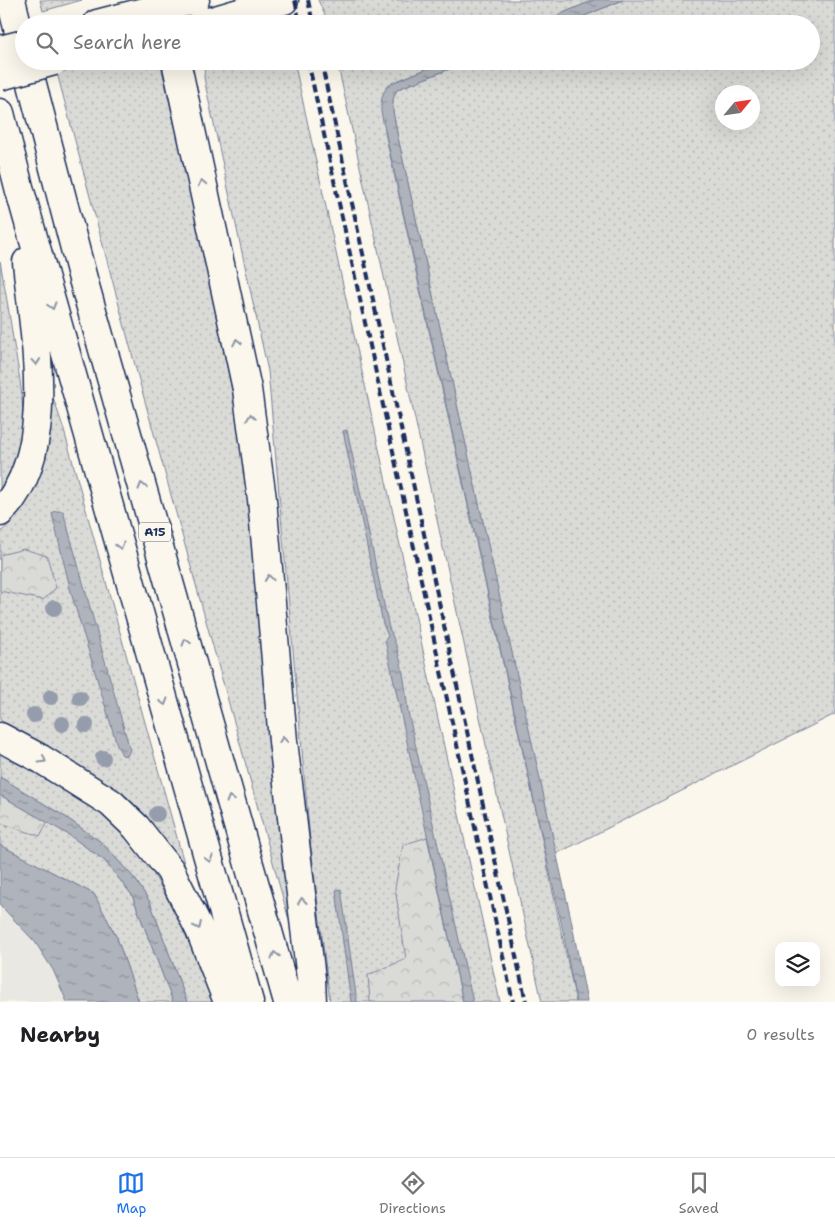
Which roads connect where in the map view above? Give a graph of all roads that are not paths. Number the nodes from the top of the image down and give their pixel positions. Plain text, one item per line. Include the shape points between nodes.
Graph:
1 (11, 0) edge
2 (195, 0) edge
3 (283, 0) edge
4 (164, 10) edge
5 (140, 15) edge
6 (232, 15) edge
7 (15, 16) edge
8 (15, 46) edge
9 (0, 50) edge
10 (22, 70) edge
11 (28, 70) edge
12 (178, 70) edge
13 (0, 76) edge
14 (0, 113) edge
15 (20, 191) junction
16 (0, 512) edge
17 (0, 737) edge
18 (228, 1002) edge
19 (249, 1002) edge
20 (288, 1002) edge
21 (312, 1002) edge

1 - 7 main road
2 - 4 main road
3 - 6 main road
4 - 5 main road
8 - 9 main road, bridge
10 - 13 main road, bridge
20 -> 11 main road, A15 via 83,279
21 -> 12 main road via 283,742 262,499 247,389
14 - 15 main road, A15
15 -> 16 main road, A15 via 37,368 37,432 31,461 21,483
15 -> 19 main road, A15
17 -> 18 main road via 111,803 136,827 170,870 200,930

